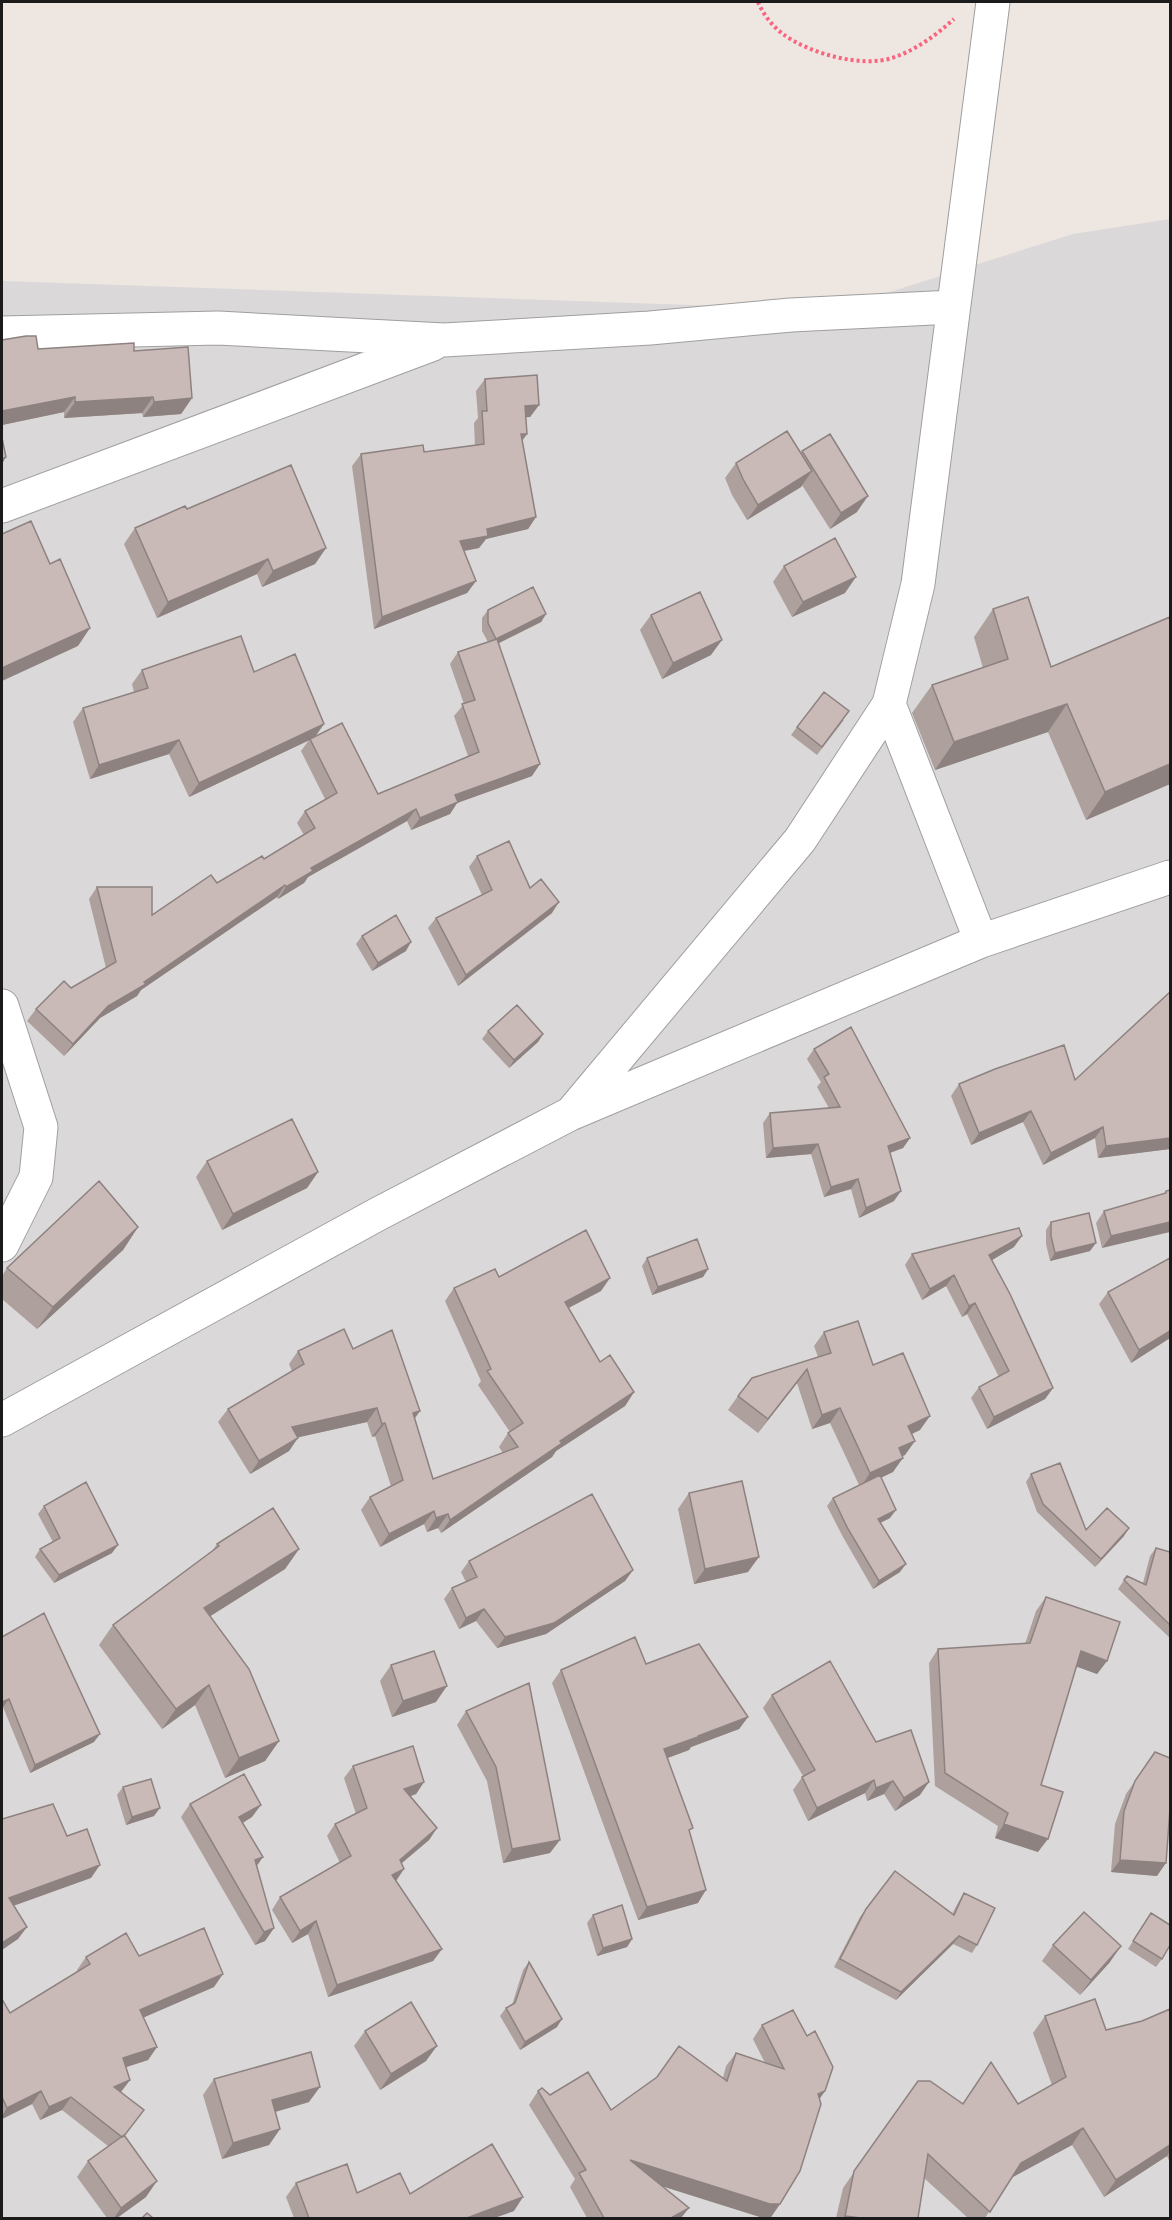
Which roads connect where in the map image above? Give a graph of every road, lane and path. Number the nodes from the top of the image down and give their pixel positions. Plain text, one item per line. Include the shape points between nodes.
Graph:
1 (758, 2) edge
2 (993, 2) edge
3 (958, 15) dead end
4 (953, 308) junction
5 (2, 333) edge
6 (444, 340) junction
7 (2, 506) edge
8 (889, 704) junction
9 (1170, 877) edge
10 (981, 941) junction
11 (2, 1005) edge
12 (570, 1114) junction
13 (2, 1245) edge
14 (2, 1420) edge

1 - 3 path via 782,34 807,49 856,61 889,59 915,49
2 - 4 street
4 - 6 street via 791,315
4 - 8 street via 918,584
5 - 6 street via 218,328
6 - 7 street
8 - 10 street
8 - 12 street via 800,840
9 - 10 street
10 - 12 street
11 - 13 street via 41,1127 36,1177
12 - 14 street via 378,1214

